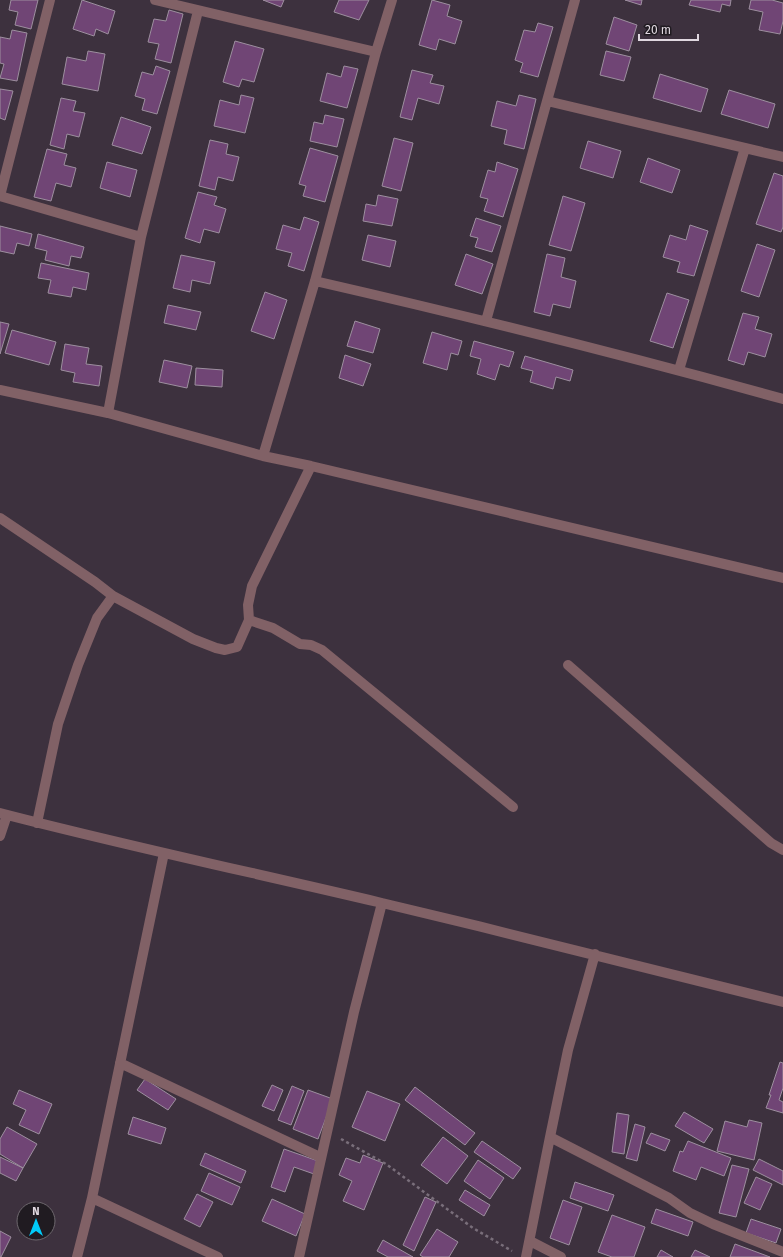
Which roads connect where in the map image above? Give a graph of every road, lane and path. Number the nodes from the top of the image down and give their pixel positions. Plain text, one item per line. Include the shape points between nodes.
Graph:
1 (50, 0) edge
2 (155, 0) edge
3 (392, 0) edge
4 (575, 0) edge
5 (198, 11) junction
6 (376, 52) junction
7 (547, 101) junction
8 (745, 148) junction
9 (783, 157) edge
10 (0, 196) edge
11 (140, 237) junction
12 (315, 281) junction
13 (486, 320) junction
14 (679, 370) junction
15 (0, 390) edge
16 (783, 399) edge
17 (108, 413) junction
18 (264, 456) junction
19 (311, 466) junction
20 (0, 518) edge
21 (783, 578) edge
22 (113, 596) junction
23 (249, 620) junction
24 (568, 665) dead end
25 (513, 807) dead end
26 (4, 814) edge
27 (37, 823) junction
28 (0, 836) edge
29 (783, 850) edge
30 (164, 853) junction
31 (382, 903) junction
32 (595, 954) junction
33 (783, 1002) edge
34 (120, 1063) junction
35 (327, 1131) junction
36 (550, 1137) junction
37 (320, 1157) junction
38 (92, 1198) junction
39 (530, 1241) junction
40 (783, 1252) edge
41 (514, 1253) dead end
42 (78, 1257) edge
43 (218, 1257) edge
44 (299, 1257) edge
45 (526, 1257) edge
46 (561, 1257) edge
47 (782, 1257) edge

1 - 10 street
2 - 5 street
3 - 6 street
4 - 7 street
5 - 6 street
5 - 11 street
6 - 12 street
7 - 8 street
7 - 13 street
8 - 9 street
8 - 14 street
10 - 11 street
11 - 17 street
12 - 13 street
12 - 18 street
13 - 14 street
14 - 16 street
15 - 17 street
17 - 18 street
18 - 19 street
19 - 21 street
19 - 23 street via 252,586 248,605
20 - 22 street
22 - 23 street via 193,639 225,650 237,647
22 - 27 street via 97,618 58,724
23 - 25 street via 273,628 300,644 322,650
24 - 29 street via 771,843
26 - 27 street
26 - 28 street
27 - 30 street
30 - 31 street
30 - 34 street
31 - 32 street
31 - 35 street
32 - 33 street
32 - 36 street via 568,1050
34 - 37 street
34 - 38 street
35 - 37 street
35 - 41 path via 386,1164 473,1228
36 - 39 street
36 - 40 street via 669,1198 713,1224
37 - 44 street
38 - 42 street
38 - 43 street
39 - 45 street
39 - 46 street
40 - 47 street

